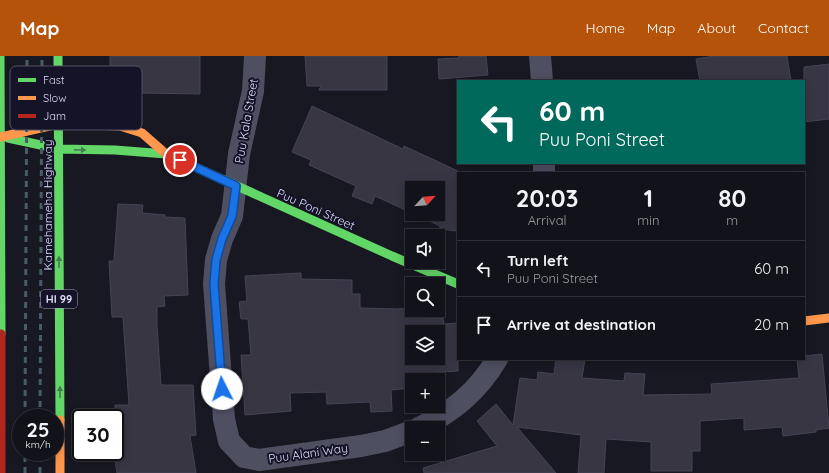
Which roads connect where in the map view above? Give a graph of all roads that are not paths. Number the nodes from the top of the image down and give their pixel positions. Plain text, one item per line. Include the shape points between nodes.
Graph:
1 (0, 56) edge
2 (255, 56) edge
3 (540, 56) edge
4 (542, 80) edge
5 (32, 130) edge
6 (58, 130) edge
7 (133, 130) edge
8 (1, 137) edge
9 (59, 149) junction
10 (166, 154) junction
11 (236, 186) junction
12 (457, 284) edge
13 (829, 318) edge
14 (805, 321) edge
15 (496, 360) edge
16 (435, 421) edge
17 (405, 434) edge
18 (1, 473) edge
19 (60, 473) edge

1 - 8 main road
2 - 11 street, Puu Kala Street via 253,91 239,154
3 - 4 street
5 - 8 main road, Puu Poni Street
6 - 9 main road, Kamehameha Highway / HI 99
7 - 10 main road, Puu Poni Street via 142,133
8 - 9 main road, Puu Poni Street
8 - 18 main road
9 -> 10 main road, Puu Poni Street
19 -> 9 main road, Kamehameha Highway / HI 99
10 - 11 main road, Puu Poni Street
11 - 12 main road, Puu Poni Street
11 - 17 street, Puu Alani Way via 232,216 216,260 214,284 224,419 229,441 244,457 258,460 361,446
13 - 14 main road
15 - 16 street via 472,393

